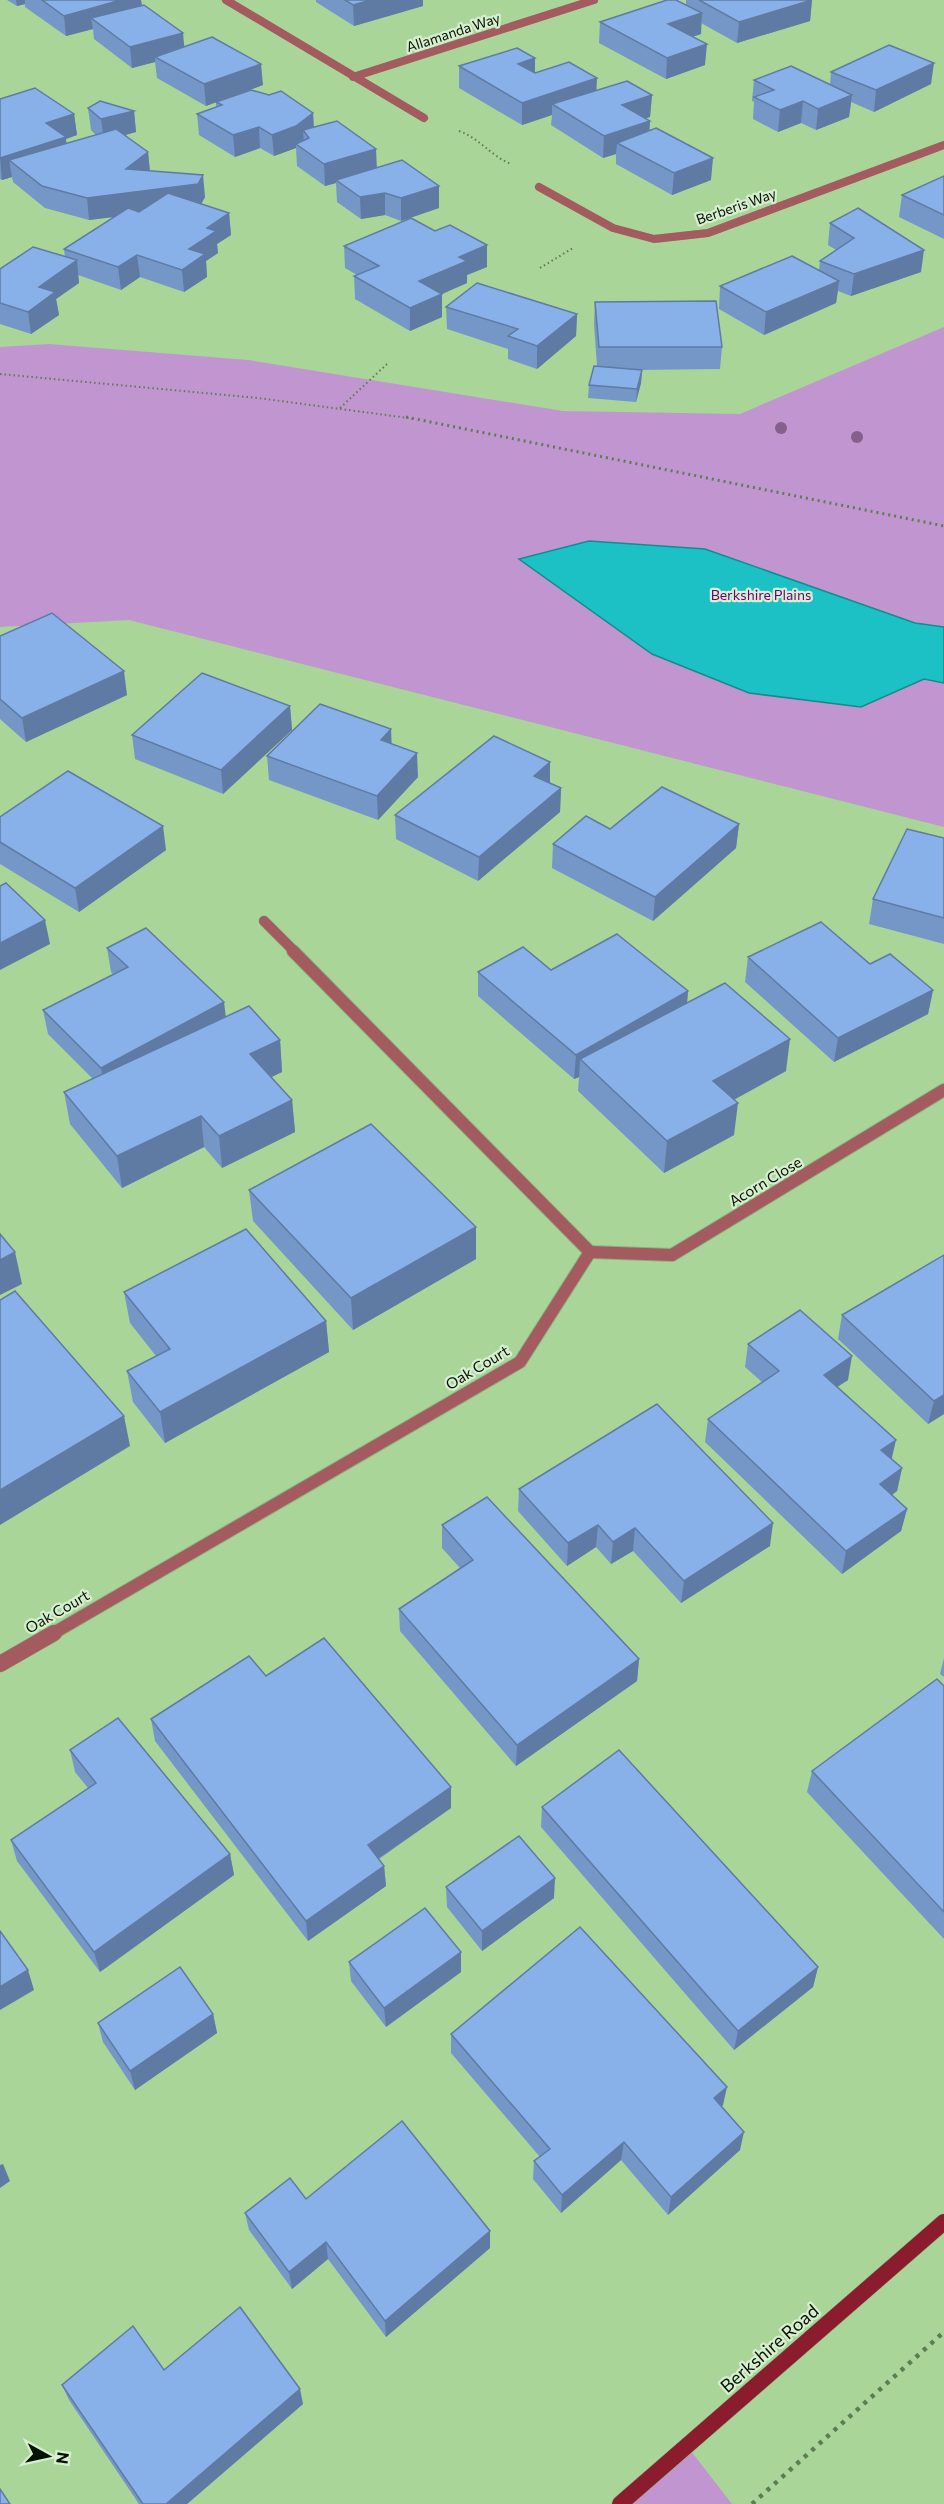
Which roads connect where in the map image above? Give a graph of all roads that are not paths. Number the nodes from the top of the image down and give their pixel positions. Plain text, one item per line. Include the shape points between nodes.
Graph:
1 (226, 0) edge
2 (594, 0) edge
3 (353, 76) junction
4 (424, 118) road end
5 (944, 145) edge
6 (539, 187) dead end
7 (264, 921) dead end
8 (944, 1090) edge
9 (590, 1252) junction
10 (0, 1664) edge
11 (944, 2222) edge
12 (620, 2504) edge

1 - 3 street
2 - 3 street, Allamanda Way
3 - 4 street
5 - 6 street, Berberis Way via 697,235 654,239 613,228
7 - 9 street
8 - 9 street, Acorn Close via 672,1255
9 - 10 street, Oak Court via 520,1362
11 - 12 main road, Berkshire Road

